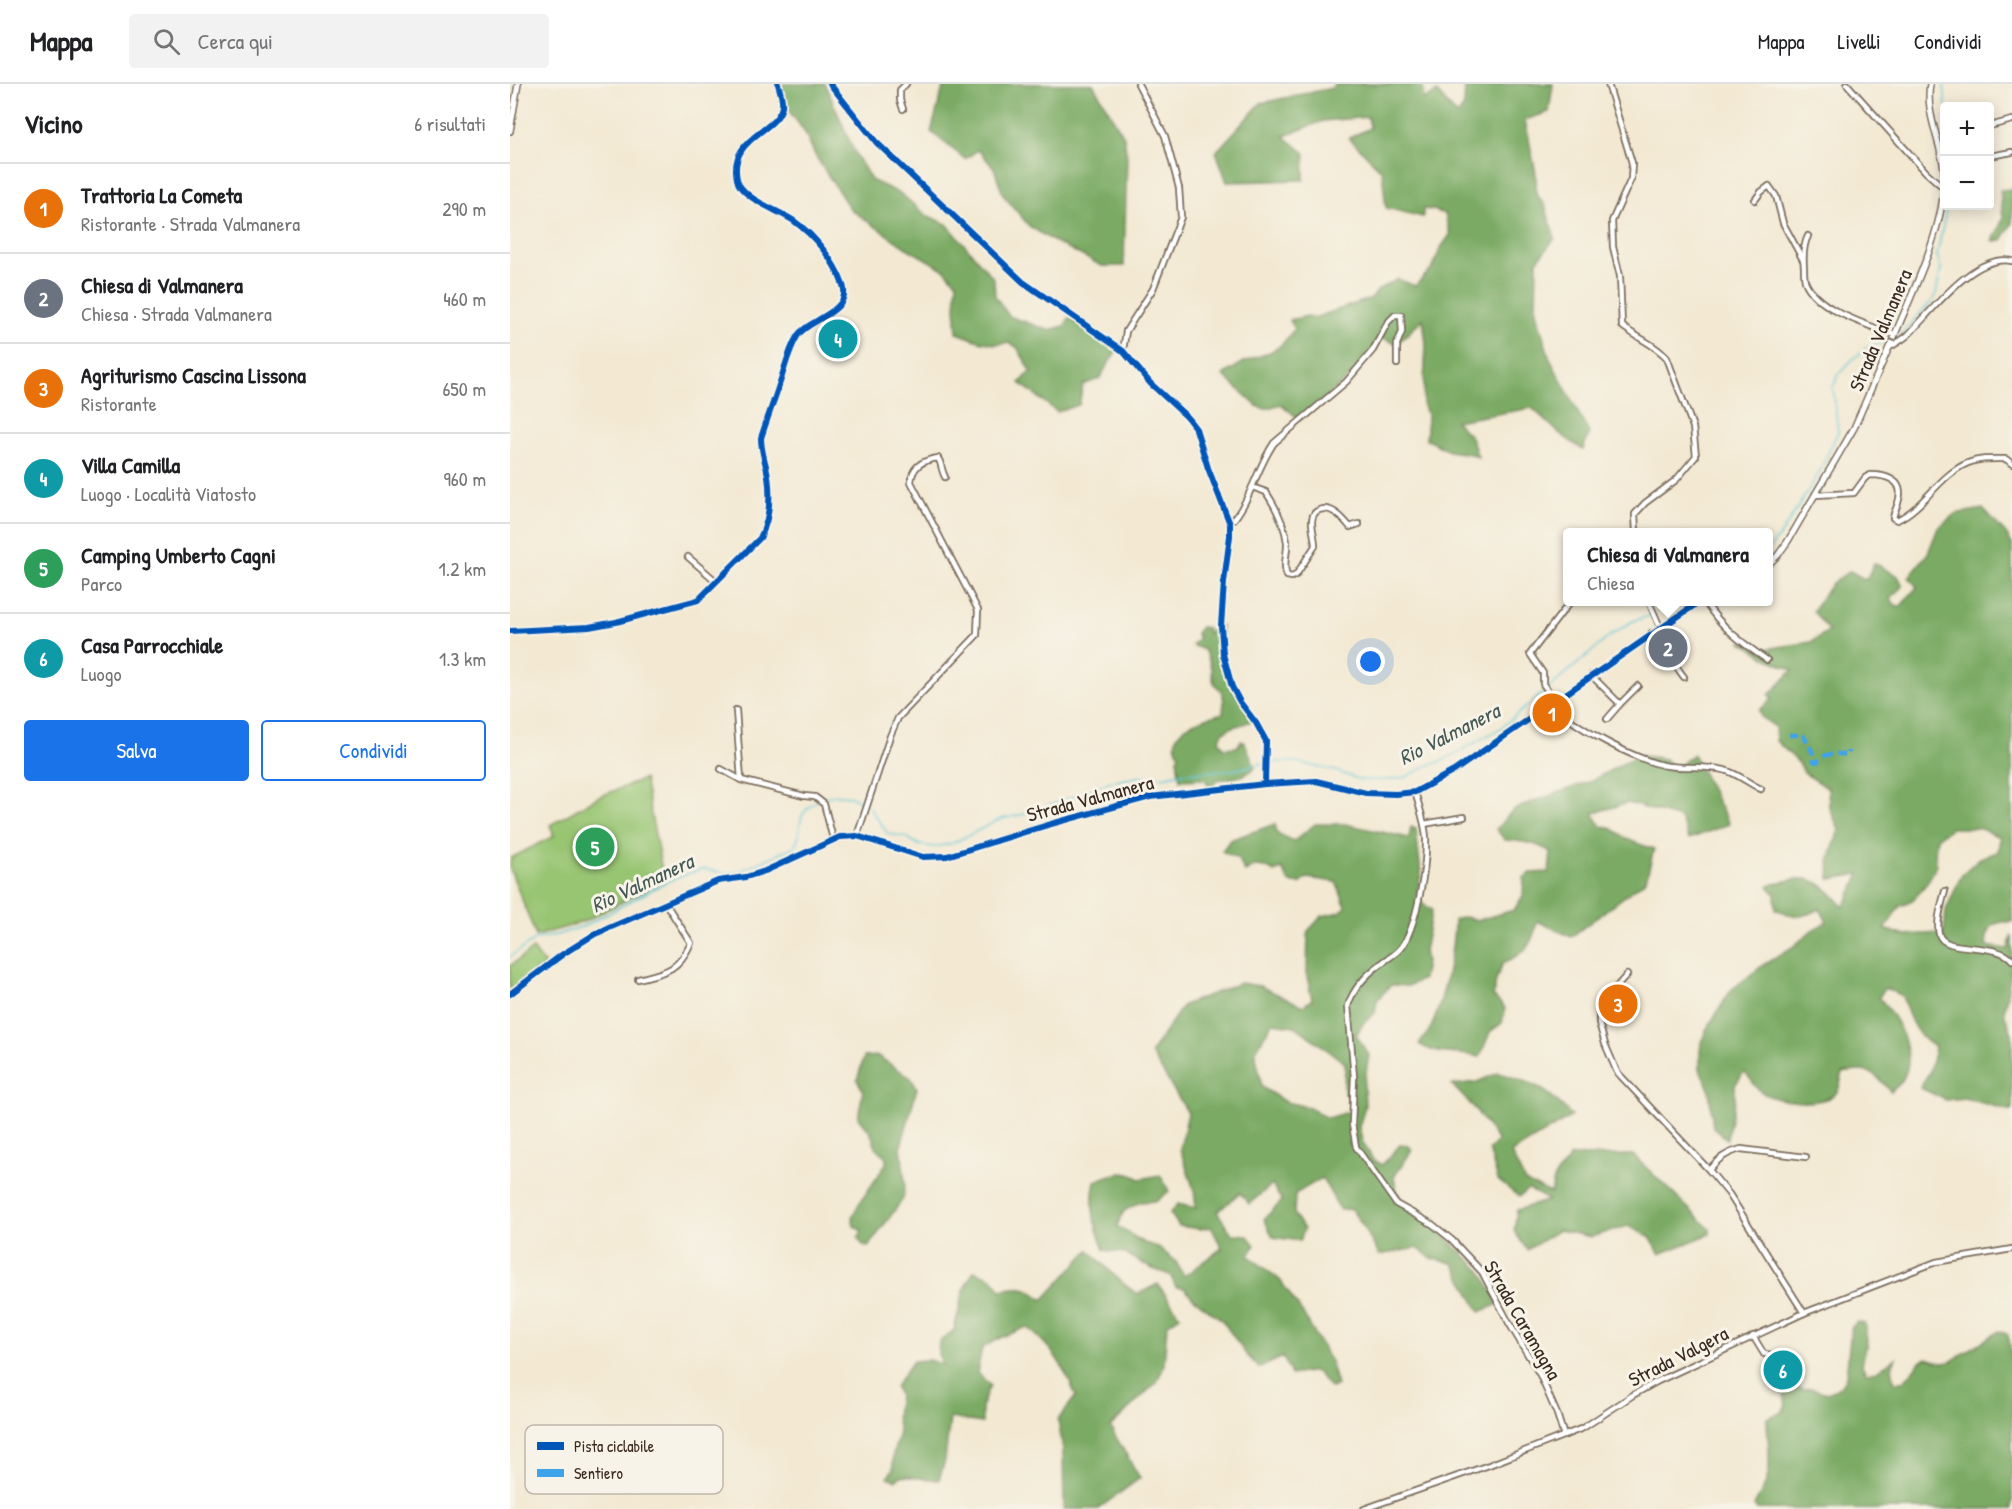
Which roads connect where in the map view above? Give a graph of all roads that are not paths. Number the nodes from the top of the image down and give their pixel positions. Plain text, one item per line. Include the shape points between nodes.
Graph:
1 (518, 84) edge
2 (778, 84) edge
3 (830, 84) edge
4 (906, 84) edge
5 (1138, 84) edge
6 (1608, 84) edge
7 (1847, 84) edge
8 (1930, 84) edge
9 (903, 109) dead end
10 (2012, 120) edge
11 (1994, 125) edge
12 (510, 131) edge
13 (2012, 152) edge
14 (1994, 155) edge
15 (1942, 156) edge
16 (1940, 184) edge
17 (1755, 200) dead end
18 (1940, 210) edge
19 (1808, 236) dead end
20 (1803, 260) junction
21 (2012, 261) edge
22 (1892, 341) junction
23 (1123, 351) junction
24 (1397, 364) dead end
25 (2012, 464) edge
26 (945, 477) dead end
27 (1252, 487) junction
28 (1815, 495) junction
29 (1230, 524) junction
30 (1359, 524) dead end
31 (1636, 528) edge
32 (688, 556) dead end
33 (1773, 559) edge
34 (716, 581) junction
35 (1567, 606) edge
36 (1651, 606) edge
37 (1693, 606) edge
38 (1708, 606) edge
39 (1660, 627) junction
40 (510, 631) edge
41 (1651, 633) junction
42 (1767, 660) dead end
43 (1591, 675) junction
44 (1684, 677) dead end
45 (1638, 686) dead end
46 (1553, 701) junction
47 (1620, 704) junction
48 (736, 710) dead end
49 (1607, 719) dead end
50 (721, 769) dead end
51 (741, 780) junction
52 (1265, 784) junction
53 (1761, 789) dead end
54 (1415, 792) junction
55 (1464, 817) dead end
56 (1424, 824) junction
57 (857, 837) junction
58 (833, 839) junction
59 (1945, 891) dead end
60 (666, 904) junction
61 (2012, 960) edge
62 (1627, 975) dead end
63 (638, 979) dead end
64 (510, 994) edge
65 (1806, 1157) dead end
66 (1709, 1170) junction
67 (2012, 1249) edge
68 (1804, 1314) junction
69 (1753, 1336) junction
70 (1788, 1357) dead end
71 (1564, 1436) junction
72 (1364, 1509) edge

1 - 12 street
2 - 34 street via 783,103 781,113 744,144 736,178 741,190 794,221 820,244 836,270 844,294 833,310 799,333 791,350 761,438 770,490 764,531
3 - 23 street via 876,142 1028,287
4 - 9 street via 900,90
5 - 23 street via 1165,136 1179,188 1181,217 1153,289 1126,331
6 - 31 street via 1632,163 1631,179 1612,221 1622,327 1667,358 1693,427 1696,456 1676,480 1635,514
7 - 16 street
8 - 15 street, Strada Valmanera
10 - 11 street
13 - 14 street
17 - 20 street via 1769,186
18 - 22 street, Strada Valmanera via 1930,249
19 - 20 street
20 - 22 street via 1805,281 1821,302
21 - 22 street via 1995,261 1979,268 1947,293 1908,335
22 - 28 street, Strada Valmanera via 1854,428
23 - 29 street via 1196,429
24 - 27 street via 1401,315 1388,322 1373,350 1346,382 1274,443
25 - 28 street via 2006,459 1969,462 1897,520 1893,515 1900,490 1891,478 1870,475 1854,493
26 - 57 street via 938,458 930,459 918,465 911,482 978,610 977,635 898,718
27 - 29 street
27 - 30 street via 1266,492 1285,531 1287,576 1296,575 1315,546 1312,524 1317,510 1331,510 1350,527
28 - 33 street, Strada Valmanera
29 - 52 street via 1221,626 1223,654 1232,687 1264,735
32 - 34 street
34 - 40 street via 698,600 616,622
35 - 46 street via 1530,654 1543,673 1543,684
36 - 39 street
37 - 39 street, Strada Valmanera
38 - 42 street via 1735,637
39 - 41 street, Strada Valmanera
41 - 43 street, Strada Valmanera
41 - 44 street
43 - 46 street, Strada Valmanera
43 - 47 street
45 - 47 street
46 - 53 street via 1558,712 1578,726 1646,760 1666,766 1723,770
46 - 54 street, Strada Valmanera via 1454,771
47 - 49 street
48 - 51 street
50 - 51 street
51 - 58 street via 819,800 824,804
52 - 54 street, Strada Valmanera via 1316,781 1366,793
52 - 57 street, Strada Valmanera via 1138,799 947,856 923,857
54 - 56 street, Strada Caramagna
55 - 56 street
56 - 71 street, Strada Caramagna via 1423,876 1405,941 1358,985 1348,1006 1356,1147 1396,1204 1432,1224 1482,1272 1540,1376
57 - 58 street, Strada Valmanera
58 - 60 street, Strada Valmanera via 765,871 718,881
59 - 61 street via 1939,934 1944,941 2003,952
60 - 63 street via 691,944 678,964
60 - 64 street, Strada Valmanera via 595,934
62 - 66 street via 1599,1007 1597,1014 1605,1044 1617,1072
65 - 66 street via 1740,1149 1717,1160
66 - 68 street via 1729,1194
67 - 68 street, Strada Valgera via 1936,1262
68 - 69 street, Strada Valgera
69 - 70 street via 1764,1354
69 - 71 street, Strada Valgera via 1658,1381
71 - 72 street, Strada Valgera

